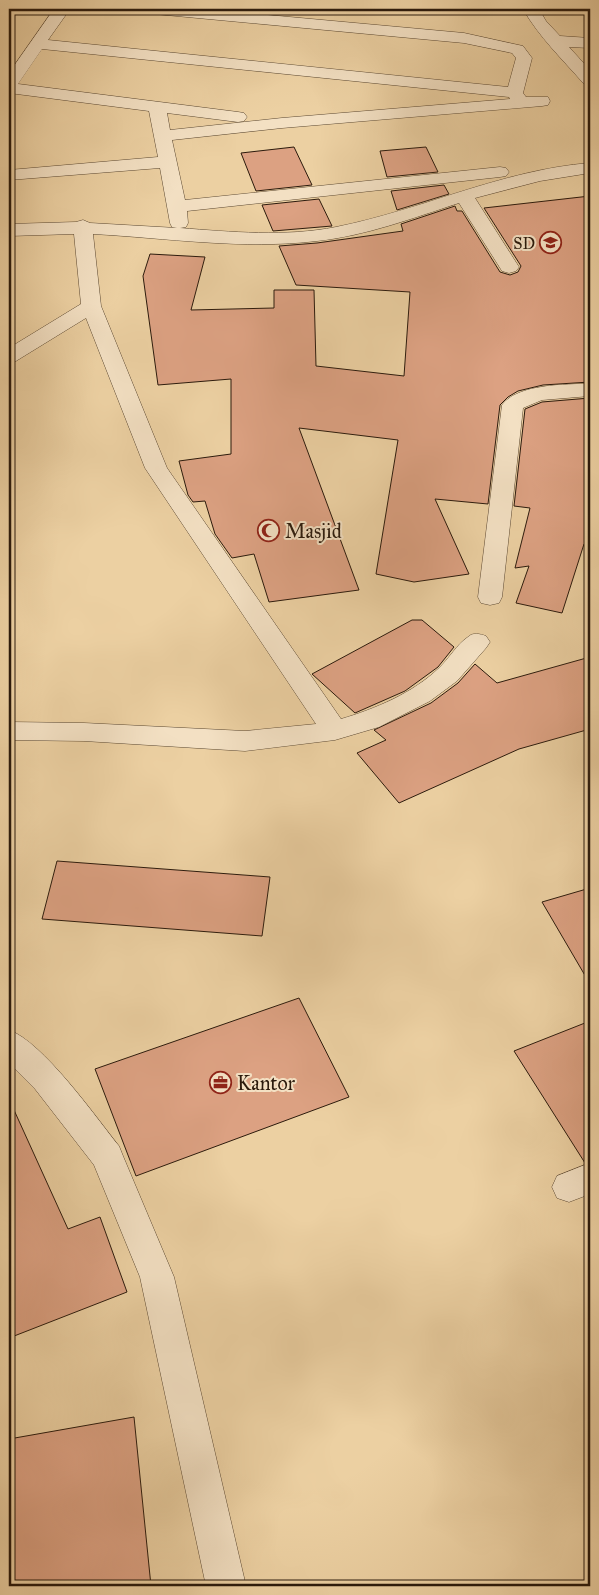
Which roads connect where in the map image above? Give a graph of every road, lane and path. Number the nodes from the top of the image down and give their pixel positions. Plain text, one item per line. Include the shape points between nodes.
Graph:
1 (62, 9) edge
2 (155, 9) edge
3 (531, 9) edge
4 (555, 41) junction
5 (590, 43) edge
6 (37, 44) junction
7 (590, 80) edge
8 (9, 86) edge
9 (518, 98) junction
10 (542, 101) dead end
11 (158, 107) junction
12 (282, 123) junction
13 (164, 136) junction
14 (167, 162) junction
15 (590, 168) edge
16 (519, 170) dead end
17 (9, 175) edge
18 (464, 196) junction
19 (177, 206) junction
20 (83, 226) junction
21 (9, 230) edge
22 (180, 234) junction
23 (509, 267) dead end
24 (91, 306) junction
25 (9, 357) edge
26 (590, 390) edge
27 (490, 597) dead end
28 (477, 642) dead end
29 (9, 731) edge
30 (335, 731) junction
31 (9, 1042) edge
32 (226, 1586) edge

1 - 6 street
2 - 9 street via 502,44 517,49 524,58
3 - 4 street
4 - 5 street
4 - 7 street
6 - 8 street
6 - 9 street
8 - 11 street
9 - 10 street
9 - 12 street
11 - 12 street
11 - 13 street
12 - 13 street
13 - 14 street
14 - 17 street
14 - 19 street
15 - 18 street via 530,177
16 - 19 street
18 - 22 street via 347,231 315,236
18 - 23 street
19 - 22 street
20 - 21 street
20 - 22 street
20 - 24 street
24 - 25 street
24 - 30 street via 156,468
26 - 27 street via 546,392 528,396 513,405
28 - 30 street via 448,675 421,695 370,720
29 - 30 street via 245,741
31 - 32 street via 46,1079 107,1156 157,1277

